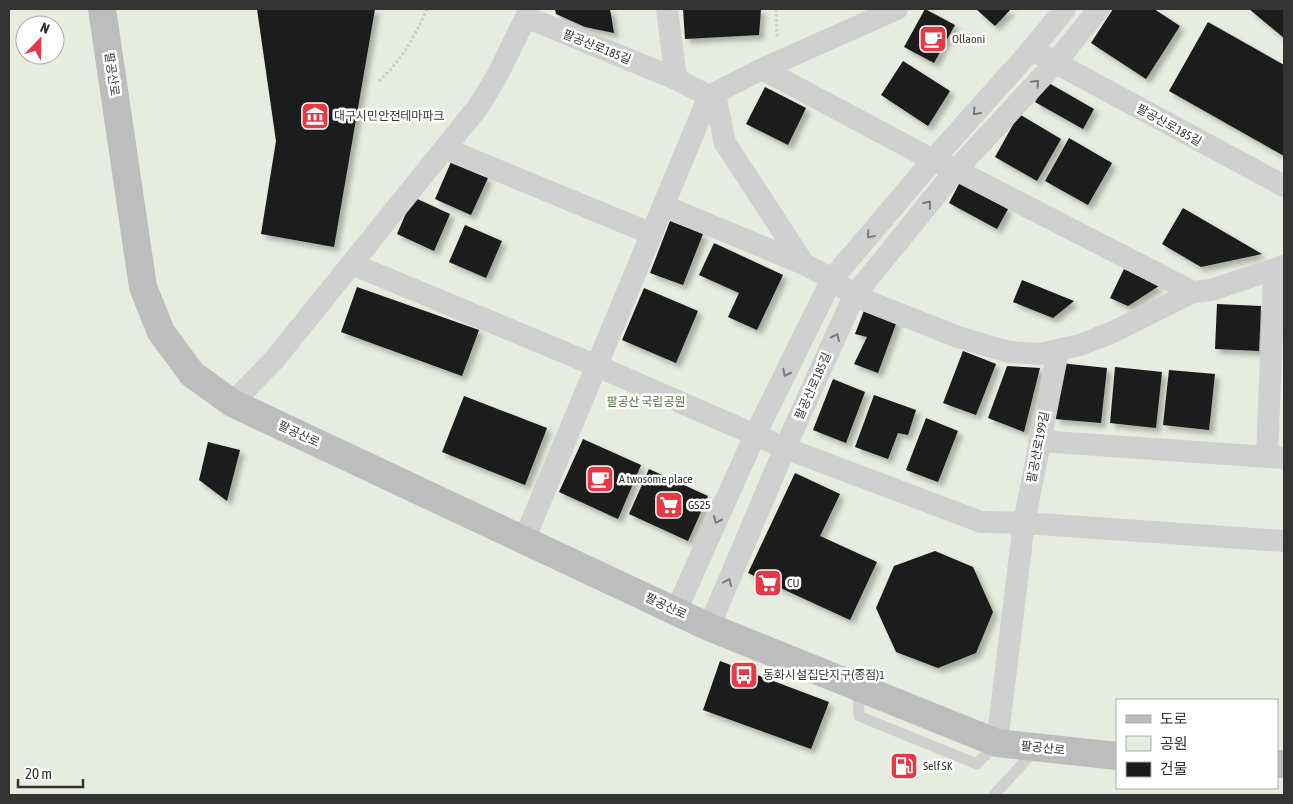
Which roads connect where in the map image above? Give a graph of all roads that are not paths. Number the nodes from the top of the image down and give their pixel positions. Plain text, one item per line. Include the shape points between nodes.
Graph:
1 (102, 9) edge
2 (667, 9) edge
3 (897, 9) edge
4 (1064, 9) edge
5 (1099, 9) edge
6 (526, 13) edge
7 (1032, 49) junction
8 (1055, 63) junction
9 (770, 66) junction
10 (676, 79) junction
11 (712, 95) junction
12 (446, 149) junction
13 (933, 160) junction
14 (956, 170) junction
15 (1284, 186) edge
16 (664, 206) junction
17 (652, 234) junction
18 (352, 264) junction
19 (804, 264) junction
20 (1284, 266) edge
21 (1284, 270) edge
22 (832, 279) junction
23 (1193, 292) junction
24 (854, 296) junction
25 (1058, 351) junction
26 (597, 366) junction
27 (232, 403) junction
28 (754, 435) junction
29 (1039, 441) junction
30 (785, 448) junction
31 (1276, 457) edge
32 (1024, 523) junction
33 (524, 540) junction
34 (1284, 541) edge
35 (676, 611) junction
36 (709, 627) junction
37 (997, 743) junction
38 (1037, 747) junction
39 (1116, 756) edge
40 (994, 795) edge

1 - 27 main road, 팔공산로 via 143,288 161,332 192,374
2 - 10 street
3 - 9 street
4 - 7 street
5 - 8 street, 팔공산로185길
6 - 10 street, 팔공산로185길
6 - 12 street via 497,76
7 - 8 street, 팔공산로185길
7 -> 13 street
14 -> 8 street, 팔공산로185길
8 - 15 street, 팔공산로185길
9 - 11 street
9 - 13 street
10 - 11 street, 팔공산로185길
11 - 16 street
11 - 19 street via 725,143
12 - 17 street
12 - 18 street
13 - 14 street
13 -> 22 street
14 - 23 street
24 -> 14 street, 팔공산로185길
16 - 17 street
16 - 19 street
17 - 26 street
18 - 26 street
18 - 27 street via 274,360
19 - 22 street
20 - 23 street via 1210,290
21 - 31 street via 1274,278
22 - 24 street
22 -> 28 street
23 - 25 street via 1113,332
24 - 25 street via 958,337 1009,352 1039,354
30 -> 24 street, 팔공산로185길
25 - 29 street, 팔공산로199길
26 - 28 street
26 - 33 street
27 - 33 main road, 팔공산로
28 - 30 street
28 -> 35 street
29 - 31 street
29 - 32 street, 팔공산로199길
30 - 32 street via 981,522
36 -> 30 street, 팔공산로185길
32 - 34 street
32 - 37 street, 팔공산로199길
33 - 35 main road, 팔공산로
35 - 36 main road, 팔공산로
36 - 37 main road, 팔공산로
37 - 38 main road, 팔공산로
38 - 39 main road, 팔공산로
38 - 40 lane

